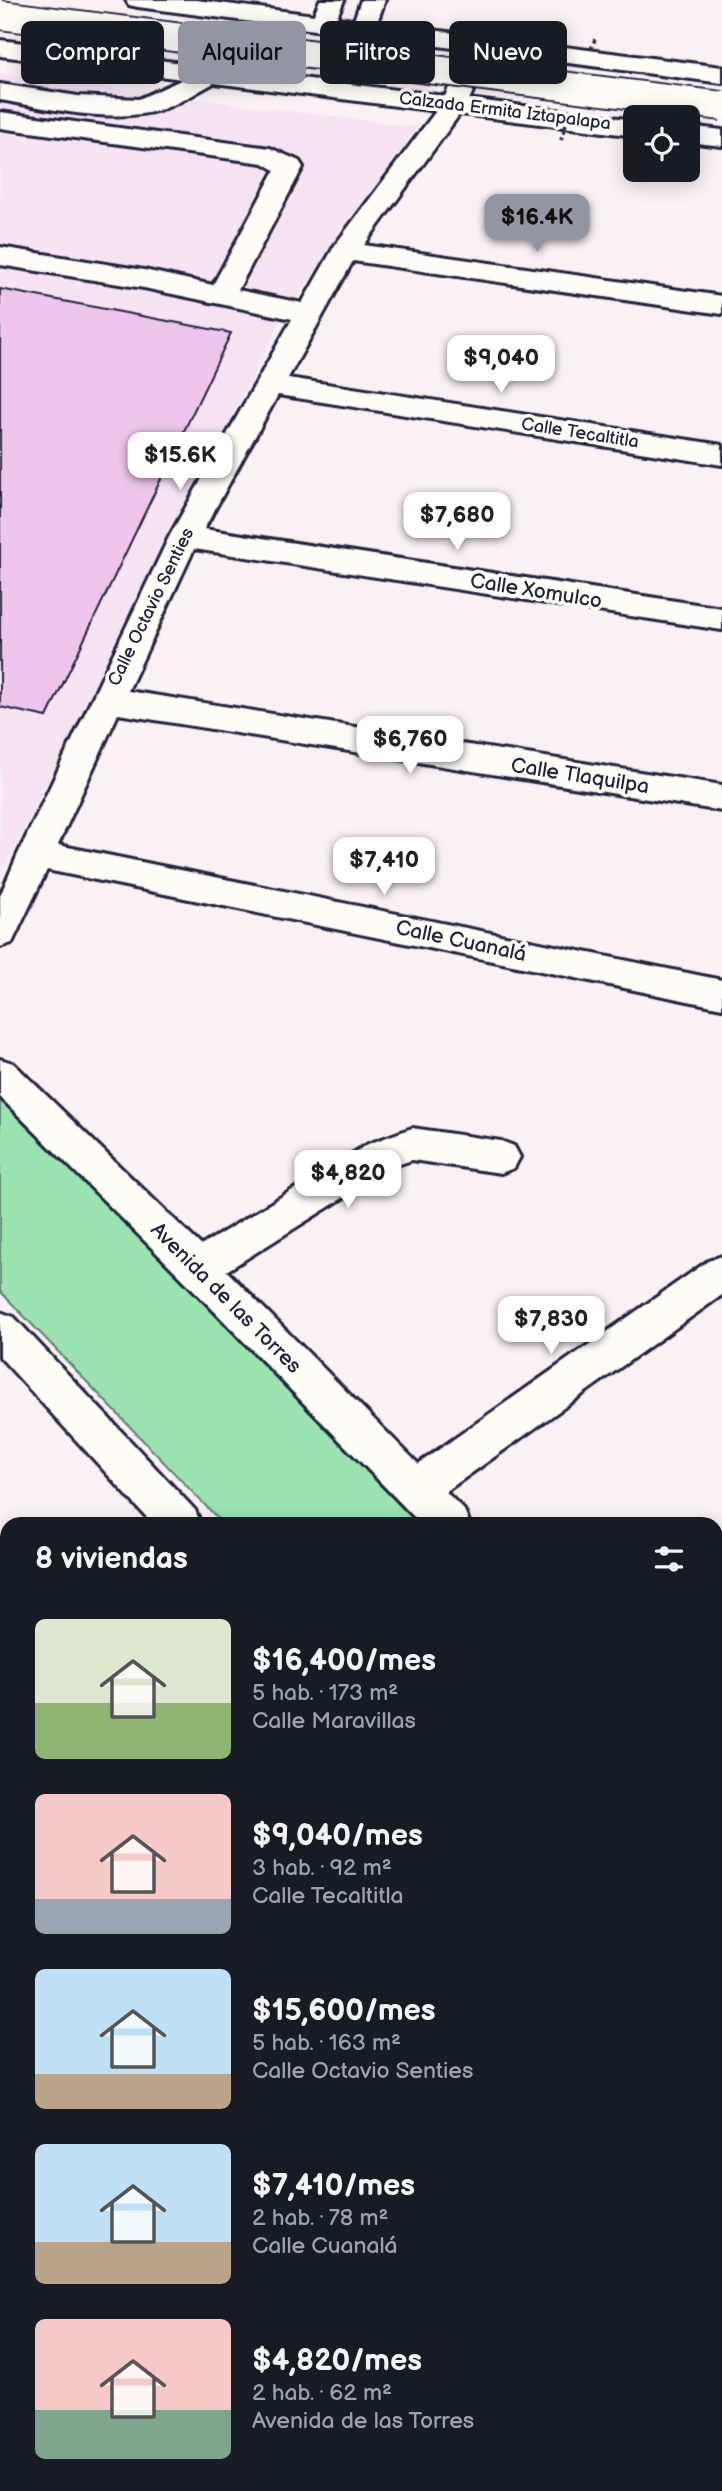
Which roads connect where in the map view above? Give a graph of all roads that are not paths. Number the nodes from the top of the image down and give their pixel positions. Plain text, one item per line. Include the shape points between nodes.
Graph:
1 (138, 0) edge
2 (332, 0) edge
3 (373, 0) edge
4 (0, 15) edge
5 (324, 21) edge
6 (366, 21) edge
7 (320, 24) edge
8 (0, 48) edge
9 (567, 55) edge
10 (178, 70) edge
11 (722, 75) edge
12 (190, 84) edge
13 (293, 84) edge
14 (463, 84) edge
15 (0, 92) edge
16 (60, 102) junction
17 (454, 104) junction
18 (722, 106) edge
19 (0, 120) edge
20 (44, 126) junction
21 (623, 126) edge
22 (700, 135) edge
23 (722, 138) edge
24 (345, 251) junction
25 (0, 256) edge
26 (221, 295) junction
27 (722, 305) edge
28 (310, 314) junction
29 (271, 385) junction
30 (722, 455) edge
31 (184, 537) junction
32 (722, 620) edge
33 (107, 700) junction
34 (722, 798) edge
35 (35, 854) junction
36 (0, 933) edge
37 (722, 994) edge
38 (0, 1074) edge
39 (501, 1157) dead end
40 (198, 1268) junction
41 (722, 1273) edge
42 (0, 1329) edge
43 (416, 1489) junction
44 (174, 1517) edge
45 (442, 1517) edge

1 - 7 street
2 - 5 street
3 - 6 street
4 - 18 street, bridge
8 - 10 street, Calzada Ermita Iztapalapa
9 - 11 street
12 - 16 street via 143,106
13 - 17 street, Calzada Ermita Iztapalapa
14 - 17 street, Calle Octavio Senties
15 - 16 street
16 - 20 street
17 - 21 street, Calzada Ermita Iztapalapa
17 - 24 street, Calle Octavio Senties
19 - 20 street
20 - 26 street via 270,156 290,167
22 - 23 street
24 - 27 street
24 - 28 street, Calle Octavio Senties
25 - 26 street
26 - 28 street
28 - 29 street, Calle Octavio Senties
29 - 30 street, Calle Tecaltitla
29 - 31 street, Calle Octavio Senties
31 - 32 street, Calle Xomulco
31 - 33 street, Calle Octavio Senties
33 - 34 street, Calle Tlaquilpa
33 - 35 street, Calle Octavio Senties
35 - 36 street, Calle Octavio Senties
35 - 37 street, Calle Cuanalá
38 - 40 street, Avenida de las Torres
39 - 40 street via 412,1144 381,1155
40 - 43 street, Avenida de las Torres
41 - 43 street
42 - 44 street
43 - 45 street, Avenida de las Torres

